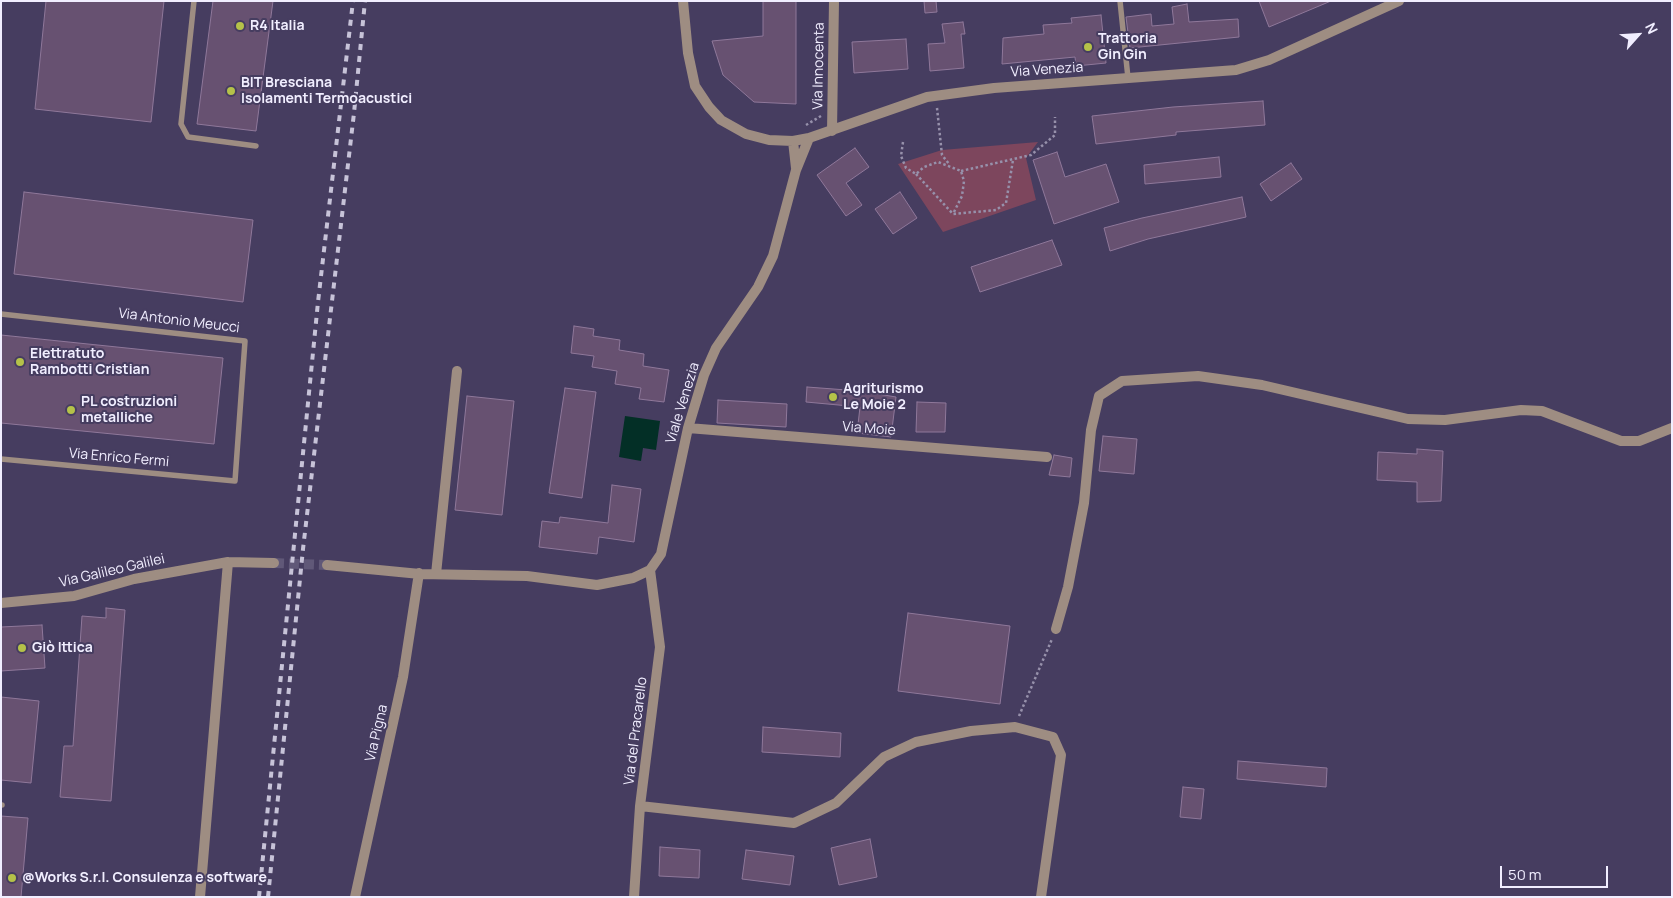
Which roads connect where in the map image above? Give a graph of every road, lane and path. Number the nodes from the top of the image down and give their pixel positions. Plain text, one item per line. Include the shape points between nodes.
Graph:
1 (194, 1) edge
2 (684, 1) edge
3 (834, 1) edge
4 (1120, 1) edge
5 (1399, 1) edge
6 (1128, 78) junction
7 (936, 96) junction
8 (832, 110) junction
9 (1055, 117) dead end
10 (802, 128) dead end
11 (832, 131) junction
12 (810, 138) junction
13 (793, 141) junction
14 (903, 142) dead end
15 (256, 146) dead end
16 (1012, 160) junction
17 (950, 165) junction
18 (796, 170) junction
19 (961, 171) junction
20 (916, 174) junction
21 (953, 214) junction
22 (1, 314) edge
23 (458, 371) dead end
24 (688, 428) junction
25 (1672, 428) edge
26 (1047, 457) dead end
27 (1, 459) edge
28 (235, 481) joint
29 (228, 562) junction
30 (274, 564) tunnel mouth
31 (328, 565) tunnel mouth
32 (650, 570) junction
33 (419, 573) junction
34 (436, 574) junction
35 (1, 603) edge
36 (1056, 629) joint
37 (1015, 727) junction
38 (640, 806) junction
39 (200, 897) edge
40 (355, 897) edge
41 (634, 897) edge
42 (1041, 897) edge

1 - 15 lane via 181,124 188,137
2 - 13 street, Via Venezia via 688,53 695,86 708,107 721,120 746,134 769,140
3 - 8 street, Via Innocenta
4 - 6 lane
5 - 6 street, Via Venezia via 1269,60 1236,70
6 - 7 street, Via Venezia via 994,88
7 - 11 street, Via Venezia
7 - 17 path via 942,155
8 - 10 path
8 - 11 street, Via Innocenta
9 - 16 path via 1055,134 1031,154
11 - 12 street, Via Venezia
12 - 13 street, Via Venezia
12 - 18 street, Viale Venezia
13 - 18 street, Viale Venezia
14 - 20 path via 900,156 906,168
16 - 19 path
16 - 21 path via 1006,203 996,210
17 - 19 path
17 - 20 path via 938,162
18 - 24 street, Viale Venezia via 773,256 758,287 716,348 704,374
19 - 21 path via 964,181 962,196
20 - 21 path
22 - 28 lane, Via Antonio Meucci via 245,342
23 - 34 street
24 - 26 street, Via Moie
24 - 32 street, Viale Venezia via 661,554
25 - 36 street via 1640,441 1621,441 1542,411 1521,410 1445,420 1408,419 1262,384 1198,376 1122,380 1099,396 1091,430 1084,503 1068,587
27 - 28 lane, Via Enrico Fermi
29 - 30 street
29 - 35 street, Via Galileo Galilei via 134,579 74,596
29 - 39 street
31 - 33 street
32 - 34 street via 633,578 597,585 527,576
32 - 38 street, Via del Pracarello via 660,647
33 - 34 street
33 - 40 street, Via Pigna via 403,677
36 - 37 path
37 - 38 street via 971,731 916,742 884,757 836,804 794,823
37 - 42 street via 1053,737 1061,755
38 - 41 street, Via del Pracarello

